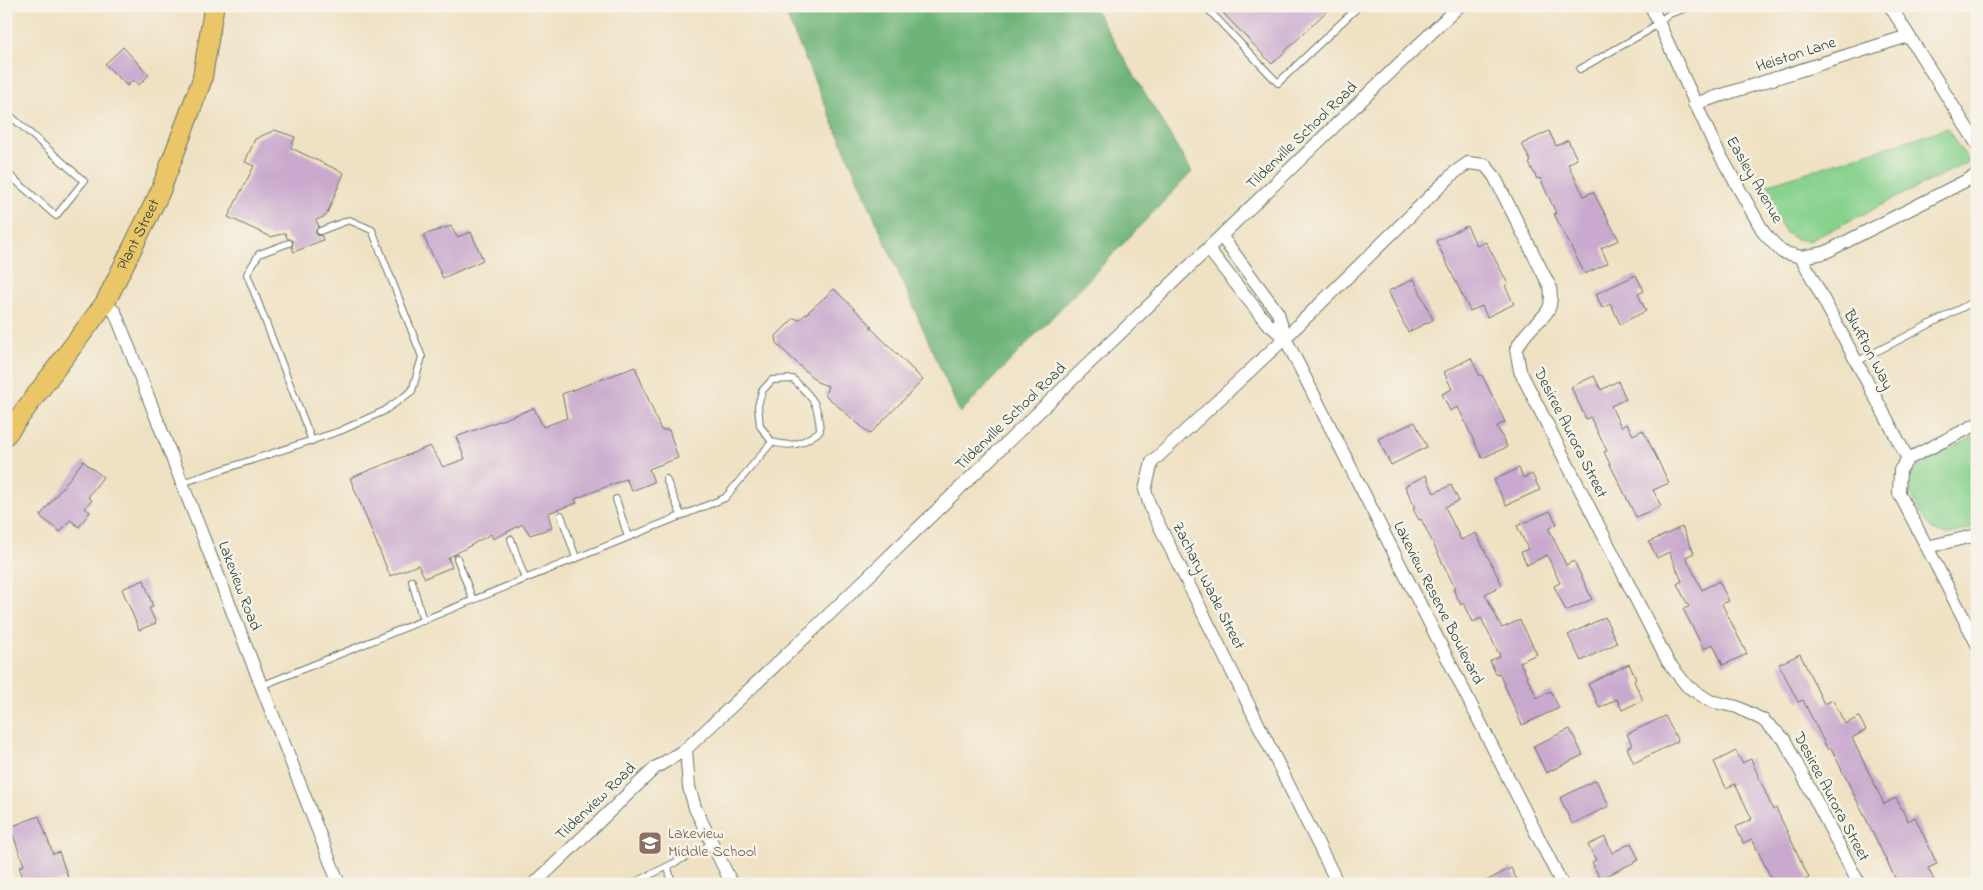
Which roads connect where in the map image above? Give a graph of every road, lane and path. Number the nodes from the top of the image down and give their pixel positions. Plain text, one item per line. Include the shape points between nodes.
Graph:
1 (214, 6) edge
2 (1205, 6) edge
3 (1359, 6) edge
4 (1459, 6) edge
5 (1651, 6) edge
6 (1693, 6) edge
7 (1890, 6) edge
8 (1658, 22) junction
9 (1908, 36) junction
10 (1580, 69) dead end
11 (1694, 104) junction
12 (6, 112) edge
13 (1977, 144) edge
14 (6, 172) edge
15 (1977, 175) edge
16 (320, 231) dead end
17 (1222, 237) junction
18 (289, 243) dead end
19 (1209, 250) junction
20 (1801, 257) junction
21 (1977, 300) edge
22 (105, 303) junction
23 (1285, 338) junction
24 (1856, 362) junction
25 (1977, 424) edge
26 (6, 435) edge
27 (312, 441) junction
28 (772, 442) junction
29 (1908, 459) junction
30 (666, 479) dead end
31 (182, 483) junction
32 (616, 499) dead end
33 (561, 515) dead end
34 (681, 515) junction
35 (1977, 535) edge
36 (628, 537) junction
37 (511, 539) dead end
38 (1927, 546) junction
39 (457, 558) dead end
40 (576, 558) junction
41 (525, 579) junction
42 (412, 581) dead end
43 (472, 600) junction
44 (423, 621) junction
45 (1977, 644) edge
46 (261, 686) junction
47 (686, 749) junction
48 (712, 844) junction
49 (668, 867) junction
50 (339, 884) edge
51 (534, 884) edge
52 (632, 884) edge
53 (672, 884) edge
54 (732, 884) edge
55 (1338, 884) edge
56 (1562, 884) edge
57 (1859, 884) edge

1 - 22 main road, Plant Street via 202,80 160,192
2 - 3 lane via 1278,83
4 - 17 street, Tildenville School Road
5 - 8 street, Easley Avenue
6 - 8 lane via 1669,14
7 - 9 street
8 - 10 lane
8 - 11 street, Easley Avenue
9 - 11 street, Heiston Lane
9 - 13 street
11 - 20 street, Easley Avenue via 1764,233 1782,252
12 - 14 lane via 84,181 56,216
15 - 20 street via 1824,253
16 - 27 lane via 349,220 372,230 422,356 412,391 384,411
17 - 19 street, Tildenville School Road
17 - 23 street, Lakeview Reserve Boulevard via 1278,313
18 - 27 lane via 259,254 247,274
19 - 23 street, Lakeview Reserve Boulevard via 1266,322
19 - 47 street, Tildenville School Road
20 - 24 street, Bluffton Way
21 - 24 lane
22 - 26 main road, Plant Street
22 - 31 street, Lakeview Road via 115,312
23 - 55 street, Zachary Wade Street via 1152,462 1144,490
23 - 56 street, Lakeview Reserve Boulevard
23 - 57 street, Desiree Aurora Street via 1454,173 1468,163 1486,165 1550,287 1552,300 1543,318 1516,348 1520,371 1668,662 1687,686 1710,701 1737,707 1763,720 1784,739
24 - 29 street, Bluffton Way
25 - 29 street
27 - 31 lane
28 - 28 lane via 760,426 758,406 762,391 772,380 793,378 815,401 820,430 804,443 786,446
28 - 34 lane via 725,498
29 - 38 street via 1900,470 1900,493
30 - 34 lane
31 - 46 street, Lakeview Road
32 - 36 lane
33 - 40 lane
34 - 36 lane
35 - 38 street
36 - 40 lane
37 - 41 lane
38 - 45 street
39 - 43 lane
40 - 41 lane
41 - 43 lane
42 - 44 lane
43 - 44 lane
44 - 46 lane
46 - 50 street, Lakeview Road
47 - 48 street via 689,787
47 - 51 street, Tildenview Road via 655,768
48 - 49 lane
48 - 54 street
49 - 52 lane
49 - 53 lane

